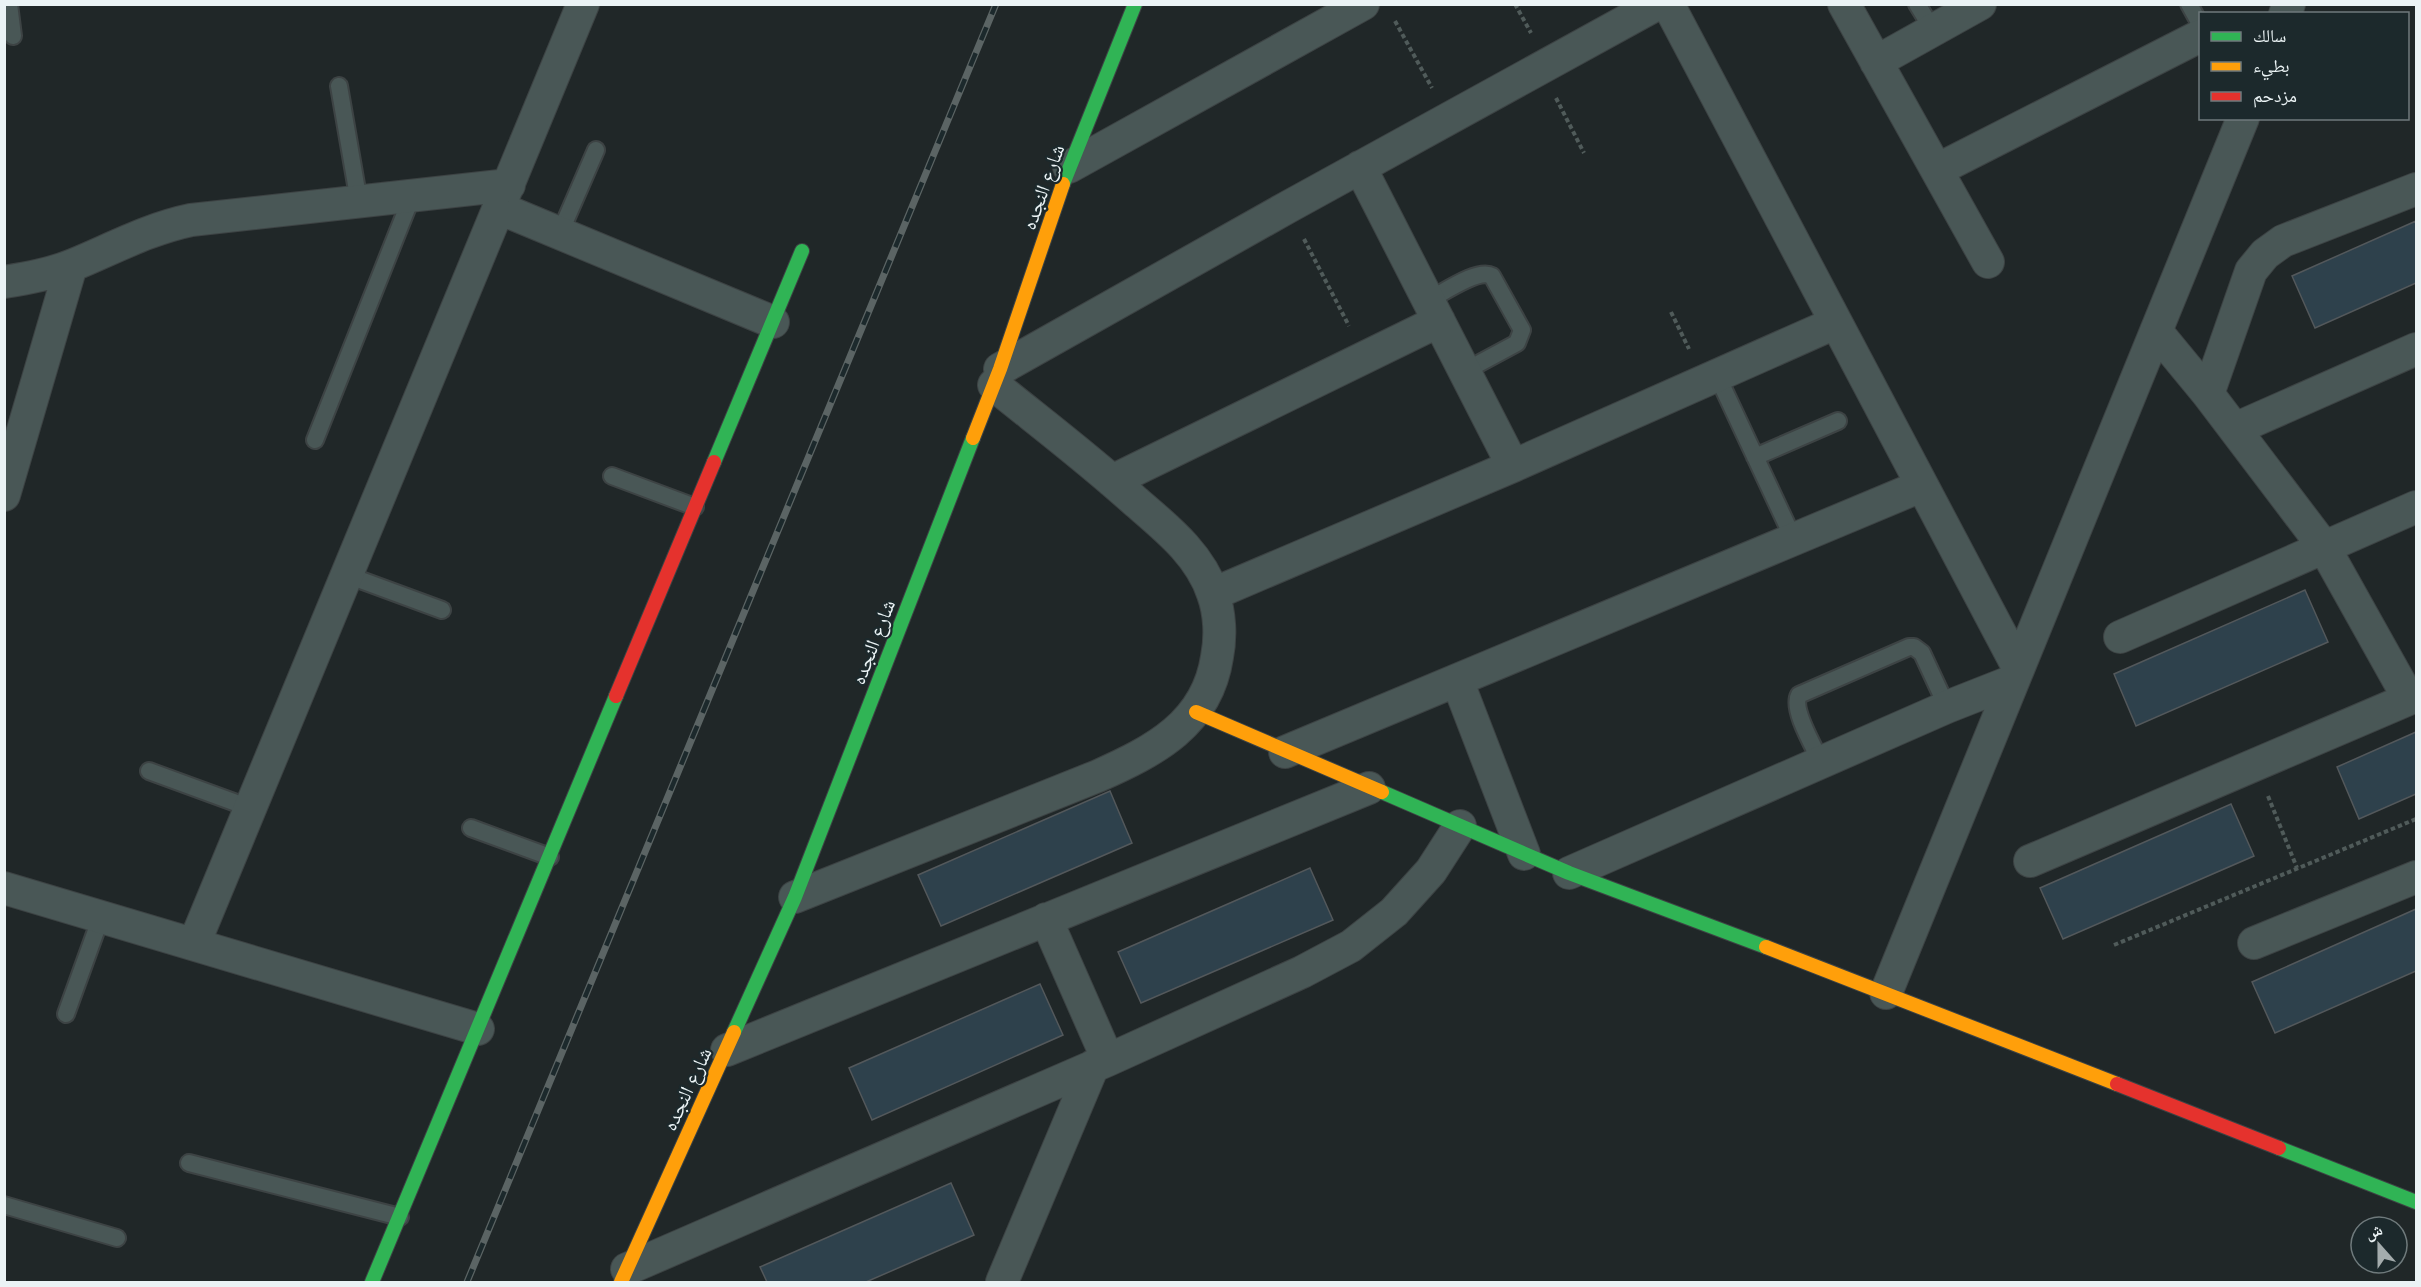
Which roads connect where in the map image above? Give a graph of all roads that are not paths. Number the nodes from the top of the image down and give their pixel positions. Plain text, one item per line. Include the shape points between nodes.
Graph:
1 (9, 4) edge
2 (584, 4) edge
3 (1136, 4) edge
4 (1657, 4) edge
5 (1668, 4) edge
6 (1844, 4) edge
7 (1980, 4) edge
8 (2189, 4) edge
9 (1378, 10) edge
10 (1925, 17) edge
11 (2199, 22) edge
12 (13, 36) dead end
13 (2199, 37) edge
14 (1876, 62) junction
15 (339, 86) dead end
16 (2241, 120) edge
17 (596, 150) dead end
18 (1069, 167) junction
19 (1360, 167) junction
20 (1937, 170) junction
21 (2416, 189) edge
22 (412, 196) junction
23 (504, 196) junction
24 (359, 202) junction
25 (560, 233) junction
26 (802, 251) dead end
27 (1988, 262) dead end
28 (71, 266) junction
29 (4, 282) edge
30 (1434, 310) junction
31 (773, 322) junction
32 (1835, 323) junction
33 (2156, 331) junction
34 (2416, 349) edge
35 (1465, 371) junction
36 (1717, 375) junction
37 (997, 377) junction
38 (2208, 394) junction
39 (1838, 421) dead end
40 (2235, 429) junction
41 (315, 440) dead end
42 (1755, 456) junction
43 (1513, 466) junction
44 (612, 476) dead end
45 (1112, 481) junction
46 (1921, 486) junction
47 (5, 492) edge
48 (695, 507) junction
49 (2416, 507) edge
50 (1794, 540) junction
51 (2324, 547) junction
52 (347, 575) junction
53 (1213, 594) junction
54 (442, 610) dead end
55 (2120, 637) dead end
56 (2016, 674) junction
57 (1457, 680) junction
58 (2413, 697) edge
59 (1947, 707) junction
60 (1196, 712) junction
61 (1285, 752) junction
62 (1821, 762) junction
63 (149, 771) dead end
64 (1369, 788) junction
65 (250, 808) junction
66 (1460, 826) junction
67 (471, 828) dead end
68 (1524, 854) junction
69 (550, 857) junction
70 (2030, 861) dead end
71 (1569, 873) junction
72 (2416, 877) edge
73 (4, 888) edge
74 (795, 897) junction
75 (101, 917) junction
76 (1046, 919) junction
77 (2254, 943) dead end
78 (194, 944) junction
79 (1886, 993) junction
80 (66, 1014) dead end
81 (478, 1029) junction
82 (727, 1050) junction
83 (1100, 1063) junction
84 (189, 1164) dead end
85 (2416, 1202) edge
86 (4, 1205) edge
87 (400, 1217) junction
88 (117, 1238) dead end
89 (624, 1276) edge
90 (372, 1282) edge
91 (1002, 1282) edge

1 - 12 lane
2 - 23 street
3 - 18 street, شارع النجده
4 - 19 street
5 - 32 street
6 - 14 street
7 - 10 street
8 - 11 lane
9 - 18 street
10 - 14 street
13 - 20 street
14 - 20 street
15 - 24 lane
16 - 33 street
17 - 25 lane
18 - 37 street, شارع النجده
19 - 30 street
19 - 37 street
20 - 27 street
21 - 38 street via 2283,241 2265,254 2247,281
22 - 23 street
22 - 24 street
22 - 41 lane
23 - 25 street
23 - 52 street
24 - 28 street via 190,220 147,232
25 - 31 street
26 - 31 street
28 - 29 street
28 - 47 street
30 - 35 street
30 - 35 lane via 1478,274 1488,273 1522,330 1517,343
30 - 45 street via 1365,357
31 - 48 street
32 - 36 street
32 - 46 street
33 - 38 street
33 - 56 street
34 - 40 street
35 - 43 street
36 - 42 lane
36 - 43 street
37 - 45 street
37 - 74 street, شارع النجده
38 - 40 street
39 - 42 lane
40 - 51 street
42 - 50 lane
43 - 53 street
44 - 48 lane
45 - 53 street via 1180,541
46 - 50 street
46 - 56 street
48 - 69 street
49 - 51 street
50 - 57 street
51 - 55 street
51 - 58 street
52 - 54 lane
52 - 65 street
53 - 60 street via 1219,645 1214,676
56 - 59 street
56 - 79 street
57 - 61 street
57 - 68 street
58 - 70 street
59 - 62 street
59 - 62 lane via 1922,653 1914,647 1799,694 1797,710
60 - 61 street
60 - 74 street via 1174,734 1139,758
61 - 64 street
62 - 71 street
63 - 65 lane
64 - 66 street
64 - 76 street
65 - 78 street
66 - 68 street
66 - 83 street via 1431,871 1394,912 1351,946
67 - 69 lane
68 - 71 street
69 - 81 street
71 - 79 street
72 - 77 street
73 - 75 street
74 - 82 street, شارع النجده
75 - 78 street
75 - 80 lane
76 - 82 street
76 - 83 street
78 - 81 street
79 - 85 street
81 - 87 street
82 - 89 street, شارع النجده
83 - 89 street
83 - 91 street
84 - 87 lane
86 - 88 lane
87 - 90 street

